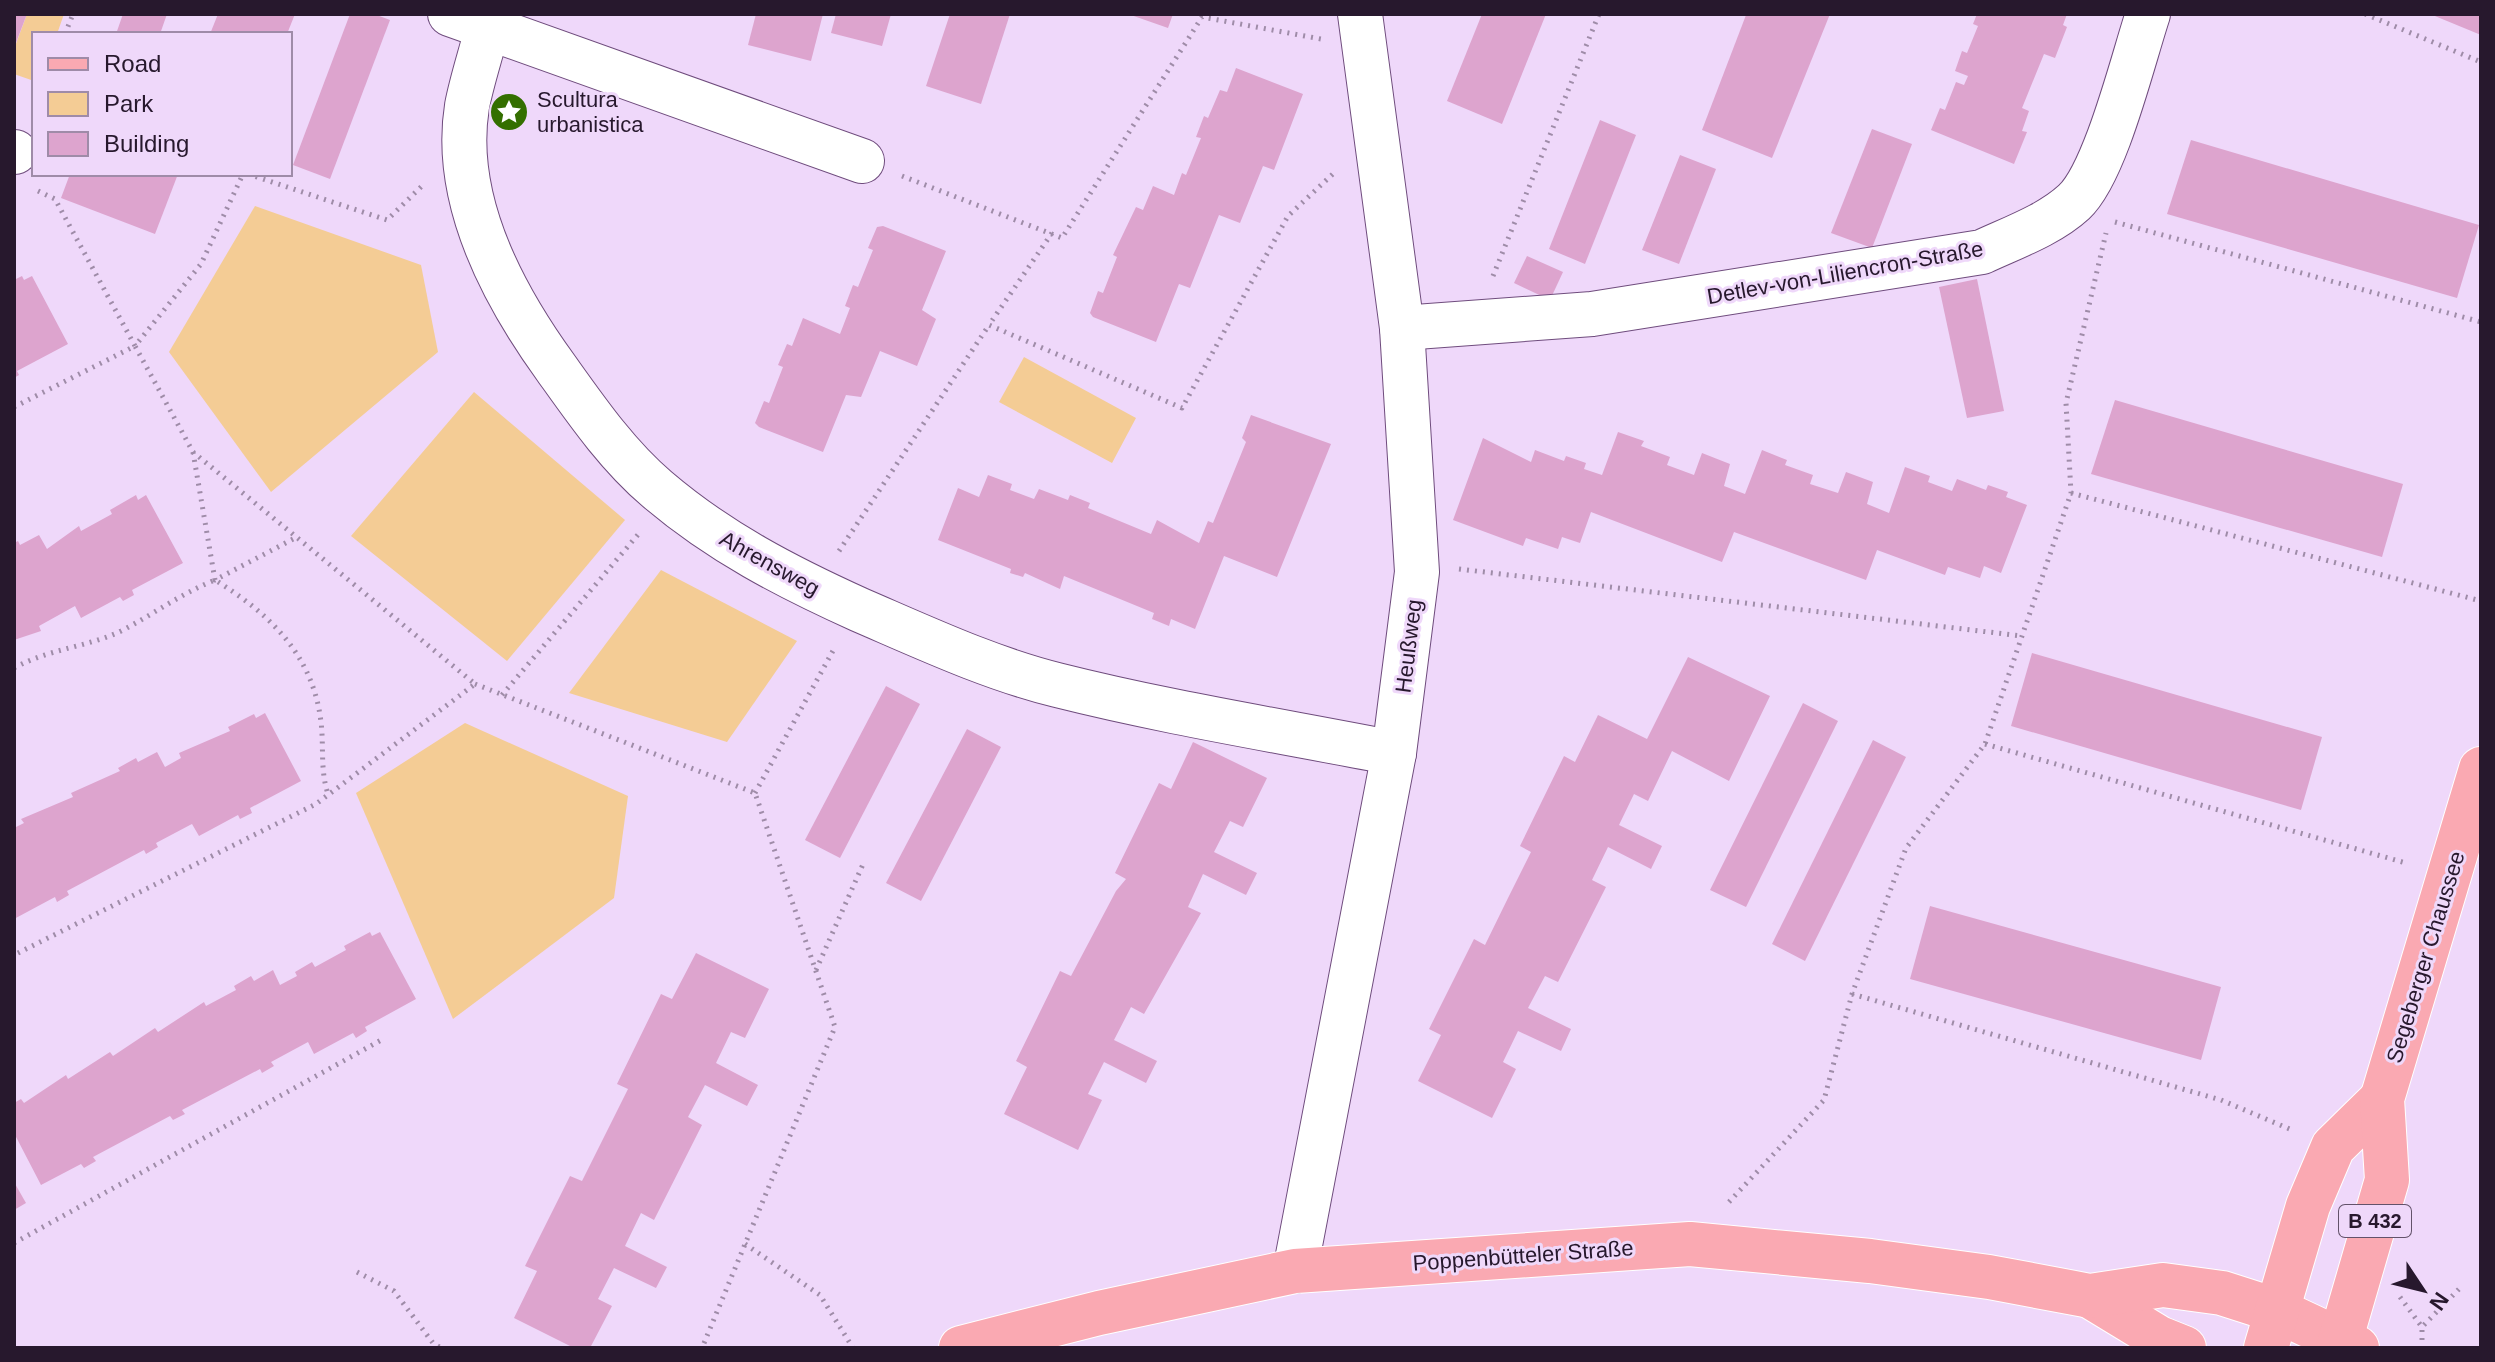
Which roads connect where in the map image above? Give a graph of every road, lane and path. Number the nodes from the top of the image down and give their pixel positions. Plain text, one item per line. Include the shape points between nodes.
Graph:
1 (1599, 14) edge
2 (2148, 14) edge
3 (2365, 14) edge
4 (469, 22) edge
5 (1363, 31) edge
6 (2481, 62) edge
7 (1374, 135) junction
8 (862, 161) joint
9 (19, 163) edge
10 (466, 168) junction
11 (245, 176) edge
12 (252, 176) edge
13 (1052, 233) junction
14 (1474, 322) junction
15 (2481, 322) edge
16 (989, 325) junction
17 (1402, 328) junction
18 (135, 346) junction
19 (14, 407) edge
20 (193, 452) junction
21 (2071, 493) junction
22 (669, 498) junction
23 (297, 537) junction
24 (1417, 564) junction
25 (215, 580) junction
26 (814, 589) junction
27 (2481, 601) edge
28 (856, 608) junction
29 (2022, 636) junction
30 (14, 668) edge
31 (475, 684) junction
32 (502, 695) junction
33 (1985, 744) junction
34 (1394, 753) junction
35 (2481, 769) edge
36 (755, 793) junction
37 (328, 794) junction
38 (864, 862) dead end
39 (2450, 876) junction
40 (14, 955) edge
41 (816, 971) junction
42 (1852, 994) junction
43 (383, 1039) dead end
44 (2382, 1099) junction
45 (2333, 1147) junction
46 (14, 1243) edge
47 (745, 1244) junction
48 (1690, 1244) junction
49 (2366, 1252) junction
50 (1295, 1271) junction
51 (357, 1272) dead end
52 (2460, 1288) dead end
53 (2090, 1296) junction
54 (2422, 1327) junction
55 (2272, 1329) edge
56 (2345, 1345) edge
57 (441, 1348) edge
58 (702, 1348) edge
59 (853, 1348) edge
60 (961, 1348) edge
61 (2184, 1348) edge
62 (2422, 1348) edge

1 - 14 path
2 - 14 street, Detlev-von-Liliencron-Straße via 2097,166 2075,201 2040,225 1982,252 1592,314
3 - 6 path
4 - 8 street, Ahrensweg
4 - 10 street, Ahrensweg
5 - 7 street, Heußweg
5 - 13 path via 1202,17 1062,238
7 - 16 path via 1288,216 1182,408
7 - 17 street, Heußweg
8 - 13 path
9 - 18 path via 55,199
10 - 12 path via 425,183 387,220
10 - 22 street, Ahrensweg via 480,228 513,302 596,424
11 - 18 path via 201,264
13 - 16 path
14 - 17 street, Detlev-von-Liliencron-Straße
15 - 21 path via 2109,221 2066,403
16 - 26 path
17 - 24 street, Heußweg
18 - 19 path
18 - 20 path
20 - 23 path
20 - 25 path
21 - 27 path
21 - 29 path
22 - 26 street, Ahrensweg via 725,542
22 - 32 path
23 - 25 path
23 - 31 path
24 - 29 path
24 - 34 street, Heußweg
25 - 30 path via 179,594 120,632 43,653
25 - 37 path via 277,628 311,675
26 - 28 street, Ahrensweg
28 - 34 street, Ahrensweg via 961,655 1057,685
28 - 36 path
29 - 33 path
31 - 32 path
31 - 37 path
32 - 36 path
33 - 39 path
33 - 42 path via 1906,848
34 - 50 street, Heußweg
35 - 39 main road, Segeberger Chaussee / B 432
36 - 41 path
37 - 40 path
38 - 41 path
39 - 44 main road, Segeberger Chaussee / B 432
41 - 47 path via 835,1027
42 - 45 path via 2221,1100
42 - 48 path via 1824,1100
43 - 46 path
44 - 45 main road, Segeberger Chaussee / B 432
44 - 49 main road, Segeberger Chaussee / B 432 via 2387,1180
45 - 55 main road, Segeberger Chaussee / B 432 via 2308,1206
47 - 58 path
47 - 59 path via 820,1295
48 - 50 main road, Poppenbütteler Straße
48 - 53 main road, Poppenbütteler Straße via 1886,1263
49 - 54 path
49 - 56 main road, Segeberger Chaussee / B 432
50 - 60 main road, Poppenbütteler Straße
51 - 57 path via 394,1291
52 - 54 path
53 - 55 main road, Poppenbütteler Straße via 2163,1285 2222,1293
53 - 61 main road, Poppenbütteler Straße
54 - 62 path
55 - 56 main road, Poppenbütteler Straße

